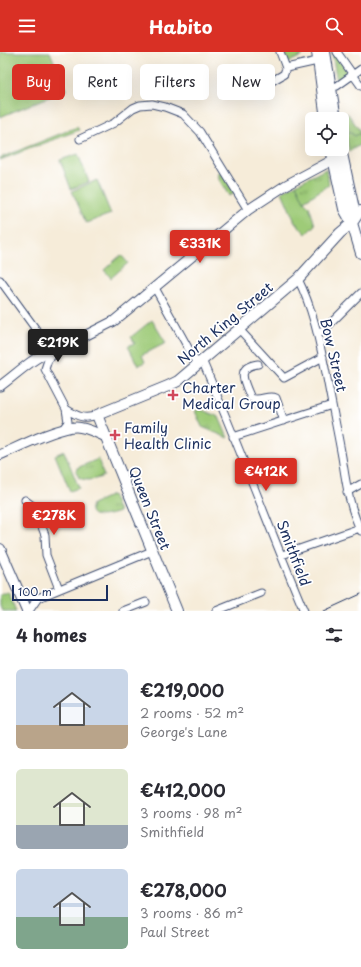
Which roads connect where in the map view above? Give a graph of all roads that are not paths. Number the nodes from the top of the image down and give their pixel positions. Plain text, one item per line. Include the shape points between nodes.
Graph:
1 (280, 52) edge
2 (337, 52) edge
3 (321, 56) edge
4 (286, 68) junction
5 (361, 69) edge
6 (354, 75) junction
7 (275, 79) edge
8 (361, 86) edge
9 (326, 88) junction
10 (326, 112) edge
11 (334, 112) edge
12 (80, 139) dead end
13 (339, 156) edge
14 (350, 187) junction
15 (361, 200) edge
16 (248, 210) junction
17 (361, 211) edge
18 (356, 222) edge
19 (361, 253) edge
20 (298, 279) junction
21 (0, 280) edge
22 (155, 288) junction
23 (361, 293) edge
24 (239, 329) junction
25 (318, 334) junction
26 (55, 350) junction
27 (323, 357) junction
28 (199, 362) junction
29 (258, 364) dead end
30 (0, 386) edge
31 (332, 405) junction
32 (66, 409) junction
33 (97, 415) junction
34 (284, 421) junction
35 (62, 430) junction
36 (106, 437) junction
37 (233, 437) junction
38 (0, 455) edge
39 (361, 484) edge
40 (347, 492) junction
41 (26, 500) dead end
42 (360, 529) edge
43 (0, 549) edge
44 (152, 551) junction
45 (282, 555) junction
46 (59, 589) junction
47 (261, 593) dead end
48 (21, 596) junction
49 (38, 598) junction
50 (146, 602) dead end
51 (220, 610) edge
52 (28, 611) edge
53 (123, 611) edge
54 (177, 611) edge
55 (304, 611) edge

1 - 4 street
2 - 6 street
3 - 4 street
3 - 9 main road
4 - 7 street via 284,74
5 - 6 street
6 - 8 street
6 - 9 street via 337,86
9 - 10 main road
9 - 11 main road
12 - 16 street via 114,123 140,105 152,104 183,114 200,132
13 - 14 main road
13 - 16 street via 286,185
13 - 18 main road via 344,210
14 - 15 main road
14 - 18 main road
16 - 22 street
17 - 18 main road, North King Street
18 - 19 main road
18 - 20 main road, North King Street via 340,233
20 - 24 main road, North King Street
20 - 25 street, Bow Street
21 - 26 street
22 - 26 street via 114,321
22 - 28 street, Smithfield
23 - 25 street
24 - 27 street via 284,378
24 - 28 main road, North King Street
25 - 27 street, Bow Street
26 - 30 street via 32,362
26 - 32 street via 45,369
27 - 31 street, Bow Street
28 - 33 main road, North King Street via 178,381
28 - 37 street, Smithfield via 219,400
29 - 34 street via 248,366 242,376 248,392 251,398 257,400 276,398
31 - 34 street
31 - 40 street, Bow Street
32 - 33 street via 79,418
32 - 35 street via 68,422
33 - 36 main road, Queen Street
34 - 37 street
35 - 36 street via 77,427
35 - 38 street
36 - 44 main road, Queen Street
37 - 45 street, Smithfield
39 - 40 street
40 - 42 street, Bow Street
41 - 46 street via 33,506 45,535 46,555
42 - 45 street
43 - 48 main road
44 - 46 street
44 - 54 main road, Queen Street
45 - 55 street, Smithfield
46 - 49 street
47 - 51 street
48 - 49 street
48 - 52 main road
49 - 52 street
50 - 53 street

